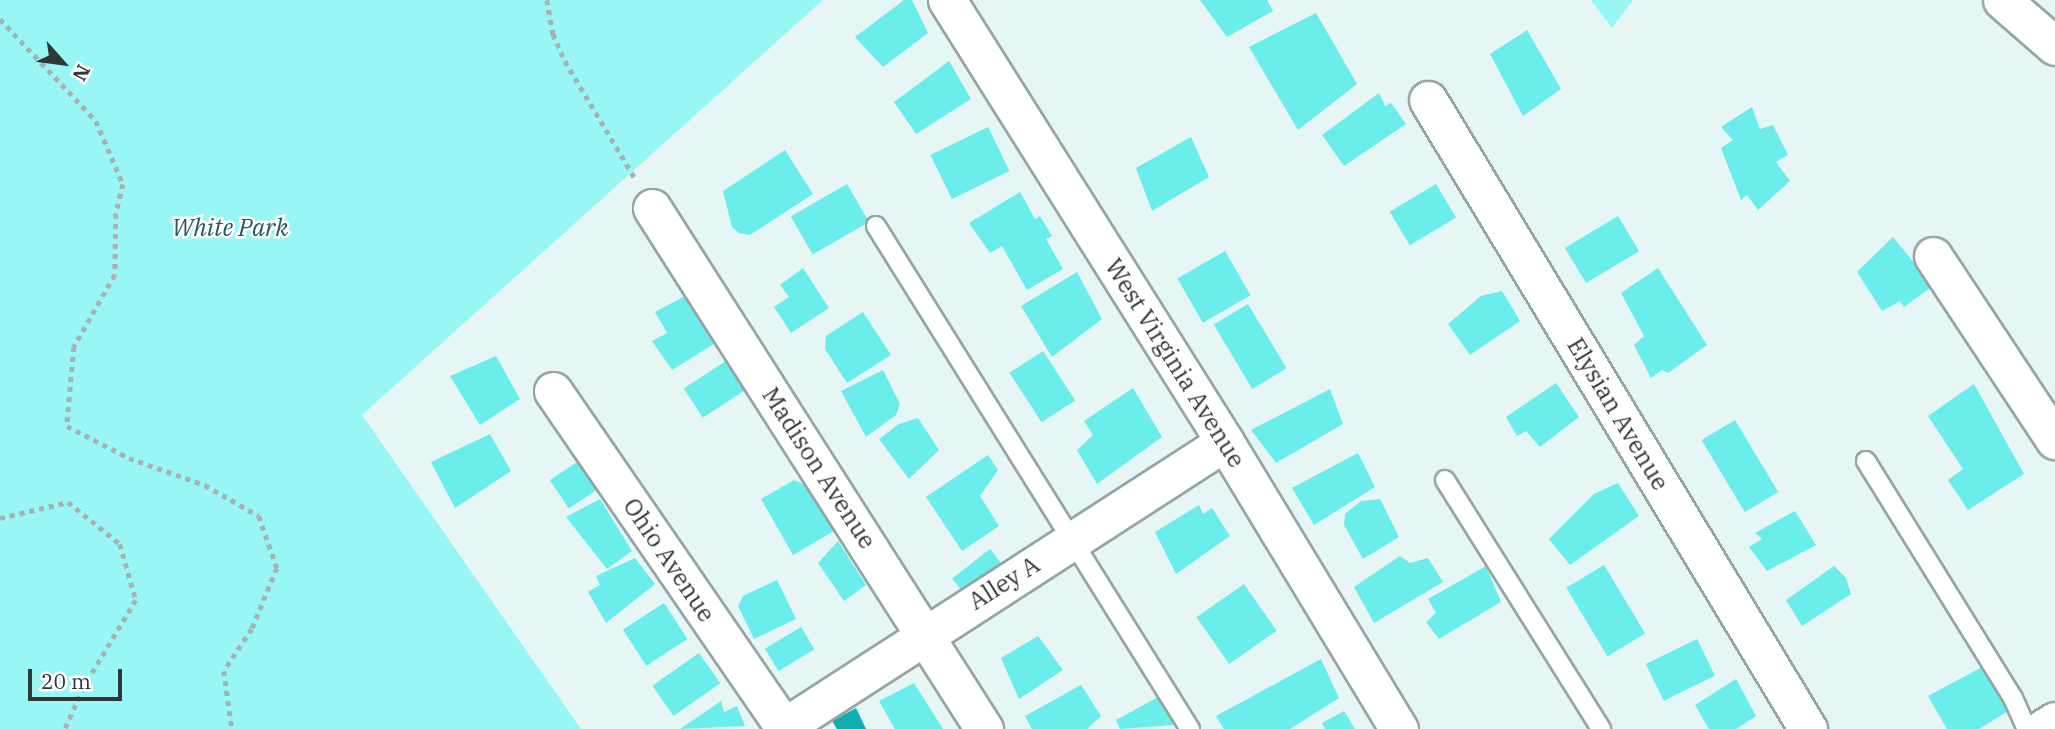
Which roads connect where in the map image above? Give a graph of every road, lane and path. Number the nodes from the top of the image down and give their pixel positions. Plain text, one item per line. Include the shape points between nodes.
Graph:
1 (547, 0) edge
2 (947, 0) edge
3 (2002, 0) edge
4 (0, 19) edge
5 (2055, 46) edge
6 (1428, 100) dead end
7 (652, 208) joint
8 (876, 226) dead end
9 (1933, 256) dead end
10 (553, 391) dead end
11 (2055, 440) edge
12 (1226, 442) junction
13 (1867, 461) dead end
14 (1445, 480) dead end
15 (0, 518) edge
16 (1073, 539) junction
17 (926, 633) junction
18 (2055, 722) edge
19 (785, 728) edge
20 (65, 729) edge
21 (232, 729) edge
22 (984, 729) edge
23 (1190, 729) edge
24 (1399, 729) edge
25 (1601, 729) edge
26 (1808, 729) edge
27 (2026, 729) edge
28 (2042, 729) edge

1 - 7 path via 553,34 565,61
2 - 12 street, West Virginia Avenue
3 - 5 street
4 - 21 path via 96,121 123,184 116,214 115,275 74,347 67,426 129,458 205,485 259,516 277,568 251,629 224,671
6 - 26 street, Elysian Avenue
7 - 17 street, Madison Avenue
8 - 16 lane
9 - 11 street
10 - 19 street, Ohio Avenue
12 - 16 street, Alley A
12 - 24 street, West Virginia Avenue
13 - 27 lane via 2014,698
14 - 25 lane
15 - 20 path via 68,502 120,544 136,600 84,687
16 - 17 street, Alley A
16 - 23 lane
17 - 19 street, Alley A
17 - 22 street, Madison Avenue
18 - 28 street

